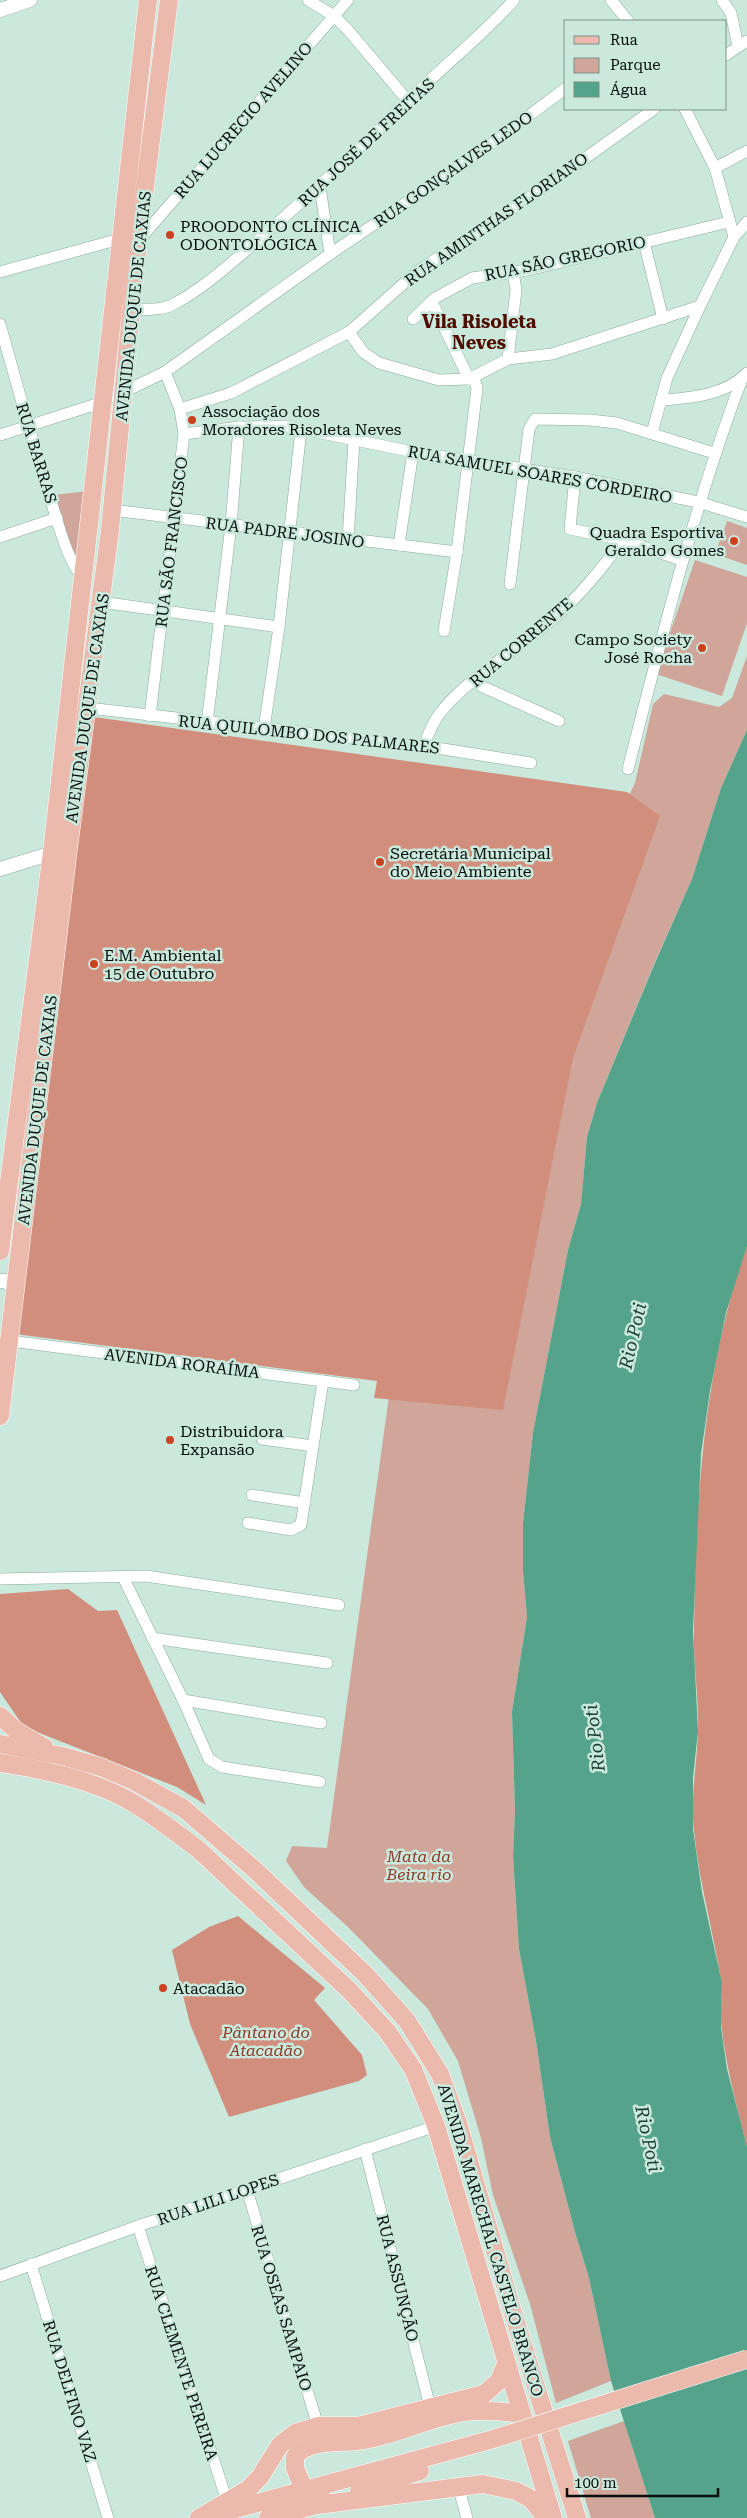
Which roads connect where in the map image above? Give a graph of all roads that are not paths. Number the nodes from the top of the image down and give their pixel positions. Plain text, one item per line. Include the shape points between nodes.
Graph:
1 (30, 0) edge
2 (148, 0) edge
3 (169, 0) edge
4 (308, 0) edge
5 (348, 0) edge
6 (514, 0) edge
7 (611, 0) edge
8 (722, 0) edge
9 (0, 10) edge
10 (334, 16) junction
11 (627, 20) edge
12 (742, 43) edge
13 (727, 54) edge
14 (564, 89) edge
15 (408, 100) junction
16 (653, 110) edge
17 (686, 110) edge
18 (747, 151) edge
19 (715, 168) junction
20 (320, 187) junction
21 (729, 222) junction
22 (747, 222) edge
23 (734, 237) junction
24 (130, 240) junction
25 (644, 242) junction
26 (330, 254) junction
27 (0, 272) edge
28 (513, 272) junction
29 (432, 302) junction
30 (700, 306) junction
31 (131, 310) junction
32 (413, 319) dead end
33 (663, 319) junction
34 (0, 324) edge
35 (349, 332) junction
36 (508, 359) junction
37 (165, 372) junction
38 (744, 376) edge
39 (472, 379) junction
40 (123, 393) junction
41 (663, 400) junction
42 (103, 402) junction
43 (180, 409) junction
44 (28, 426) junction
45 (239, 427) junction
46 (301, 430) junction
47 (652, 433) junction
48 (184, 434) junction
49 (0, 435) edge
50 (354, 440) junction
51 (413, 452) junction
52 (714, 453) junction
53 (468, 460) junction
54 (524, 469) junction
55 (576, 477) junction
56 (698, 502) junction
57 (112, 510) junction
58 (747, 517) edge
59 (57, 518) junction
60 (174, 518) junction
61 (231, 525) junction
62 (288, 532) junction
63 (0, 537) edge
64 (348, 540) junction
65 (623, 540) junction
66 (399, 545) junction
67 (457, 552) junction
68 (681, 560) junction
69 (83, 578) junction
70 (510, 584) dead end
71 (101, 602) junction
72 (164, 612) junction
73 (219, 619) junction
74 (279, 627) junction
75 (444, 632) dead end
76 (472, 682) junction
77 (88, 708) junction
78 (150, 716) junction
79 (559, 721) dead end
80 (207, 723) junction
81 (264, 729) junction
82 (424, 746) junction
83 (530, 763) dead end
84 (628, 769) dead end
85 (60, 851) junction
86 (0, 869) edge
87 (0, 1251) edge
88 (8, 1284) edge
89 (10, 1341) junction
90 (324, 1381) junction
91 (354, 1385) dead end
92 (0, 1416) edge
93 (262, 1439) dead end
94 (313, 1446) junction
95 (252, 1495) dead end
96 (305, 1503) junction
97 (248, 1524) dead end
98 (123, 1577) junction
99 (0, 1579) edge
100 (339, 1605) dead end
101 (152, 1638) junction
102 (327, 1663) dead end
103 (184, 1700) junction
104 (0, 1716) edge
105 (321, 1723) dead end
106 (0, 1744) edge
107 (62, 1756) junction
108 (0, 1764) edge
109 (0, 1774) edge
110 (57, 1774) junction
111 (320, 1782) dead end
112 (436, 2126) junction
113 (365, 2149) junction
114 (247, 2190) junction
115 (138, 2226) junction
116 (31, 2264) junction
117 (0, 2276) edge
118 (514, 2313) junction
119 (493, 2318) junction
120 (747, 2359) edge
121 (506, 2364) junction
122 (747, 2367) edge
123 (430, 2407) junction
124 (521, 2414) junction
125 (318, 2426) junction
126 (492, 2444) junction
127 (458, 2486) junction
128 (305, 2492) junction
129 (227, 2501) junction
130 (317, 2505) junction
131 (108, 2518) edge
132 (201, 2518) edge
133 (268, 2518) edge
134 (467, 2518) edge
135 (546, 2518) edge
136 (553, 2518) edge
137 (577, 2518) edge

1 - 9 street
2 - 24 main road, AVENIDA DUQUE DE CAXIAS
3 - 24 main road, AVENIDA DUQUE DE CAXIAS
4 - 10 street
5 - 10 street, RUA LUCRECIO AVELINO
6 - 15 street, RUA JOSÉ DE FREITAS via 469,47
7 - 11 street
8 - 12 street via 731,13
10 - 15 street
10 - 24 street, RUA LUCRECIO AVELINO
12 - 13 street
14 - 26 street, RUA GONÇALVES LEDO via 471,159
15 - 20 street, RUA JOSÉ DE FREITAS
16 - 35 street, RUA AMINTHAS FLORIANO via 525,201 418,270
17 - 19 street
18 - 19 street
19 - 21 street
20 - 26 street
20 - 31 street, RUA JOSÉ DE FREITAS via 198,289 171,306
21 - 23 street
21 - 25 street, RUA SÃO GREGORIO
22 - 23 street
23 - 30 street
24 - 27 street
24 - 31 main road, AVENIDA DUQUE DE CAXIAS
24 - 42 main road, AVENIDA DUQUE DE CAXIAS
25 - 28 street, RUA SÃO GREGORIO
25 - 33 street
26 - 37 street, RUA GONÇALVES LEDO
28 - 29 street, RUA SÃO GREGORIO via 472,278 445,291
28 - 36 street via 516,290
29 - 32 street, RUA SÃO GREGORIO
29 - 39 street
30 - 33 street
30 - 41 street via 672,366
31 - 40 main road, AVENIDA DUQUE DE CAXIAS
33 - 36 street via 552,354
34 - 44 street, RUA BARRAS
35 - 39 street via 363,352 379,362 439,380
35 - 43 street, RUA AMINTHAS FLORIANO via 232,393
36 - 39 street
37 - 40 street, RUA GONÇALVES LEDO
37 - 43 street, RUA SÃO FRANCISCO
38 - 41 street via 693,398
38 - 52 street
39 - 53 street via 477,388
40 - 42 street, RUA GONÇALVES LEDO
40 - 57 main road, AVENIDA DUQUE DE CAXIAS
41 - 47 street
42 - 44 street, RUA GONÇALVES LEDO
42 - 69 main road, AVENIDA DUQUE DE CAXIAS
43 - 48 street, RUA SÃO FRANCISCO
44 - 49 street, RUA GONÇALVES LEDO
44 - 59 street, RUA BARRAS
45 - 46 street, RUA SAMUEL SOARES CORDEIRO via 275,425
45 - 48 street, RUA SAMUEL SOARES CORDEIRO
45 - 61 street
46 - 50 street, RUA SAMUEL SOARES CORDEIRO
46 - 62 street
47 - 52 street
47 - 54 street via 617,423 535,419 529,429
48 - 60 street, RUA SÃO FRANCISCO
50 - 51 street, RUA SAMUEL SOARES CORDEIRO
50 - 64 street
51 - 53 street, RUA SAMUEL SOARES CORDEIRO
51 - 66 street
52 - 56 street
53 - 54 street, RUA SAMUEL SOARES CORDEIRO
53 - 67 street
54 - 55 street, RUA SAMUEL SOARES CORDEIRO
54 - 70 street
55 - 56 street, RUA SAMUEL SOARES CORDEIRO
55 - 65 street via 570,529
56 - 58 street, RUA SAMUEL SOARES CORDEIRO
56 - 68 street
57 - 60 street, RUA PADRE JOSINO
57 - 71 main road, AVENIDA DUQUE DE CAXIAS
59 - 63 street
59 - 69 street, RUA BARRAS via 74,565
60 - 61 street, RUA PADRE JOSINO
60 - 72 street, RUA SÃO FRANCISCO
61 - 62 street, RUA PADRE JOSINO
61 - 73 street
62 - 64 street, RUA PADRE JOSINO
62 - 74 street
64 - 66 street, RUA PADRE JOSINO
65 - 68 street
65 - 76 street, RUA CORRENTE via 600,571 566,607
66 - 67 street, RUA PADRE JOSINO
67 - 75 street
68 - 84 street
69 - 85 main road, AVENIDA DUQUE DE CAXIAS
71 - 72 street
71 - 77 main road, AVENIDA DUQUE DE CAXIAS
72 - 73 street
72 - 78 street, RUA SÃO FRANCISCO
73 - 74 street
73 - 80 street
74 - 81 street
76 - 79 street
76 - 82 street, RUA CORRENTE via 442,710
77 - 78 street, RUA QUILOMBO DOS PALMARES
77 - 85 main road, AVENIDA DUQUE DE CAXIAS
78 - 80 street, RUA QUILOMBO DOS PALMARES
80 - 81 street, RUA QUILOMBO DOS PALMARES
81 - 82 street, RUA QUILOMBO DOS PALMARES
82 - 83 street, RUA QUILOMBO DOS PALMARES
85 - 86 street
85 - 87 main road, AVENIDA DUQUE DE CAXIAS
85 - 88 main road, AVENIDA DUQUE DE CAXIAS
88 - 89 main road, AVENIDA DUQUE DE CAXIAS
89 - 90 street, AVENIDA RORAÍMA
89 - 92 main road, AVENIDA DUQUE DE CAXIAS
90 - 91 street, AVENIDA RORAÍMA
90 - 94 street
93 - 94 street
94 - 96 street
95 - 96 street
96 - 97 street via 301,1525 294,1529
98 - 99 street
98 - 100 street via 160,1577
98 - 101 street
101 - 102 street
101 - 103 street
103 - 105 street
103 - 111 street via 209,1759 215,1764
104 - 107 main road via 18,1732
106 - 107 main road, AVENIDA MARECHAL CASTELO BRANCO
107 - 118 main road, AVENIDA MARECHAL CASTELO BRANCO via 109,1770 183,1808 255,1870 366,1975 407,2020 440,2074 458,2123
108 - 110 main road, AVENIDA MARECHAL CASTELO BRANCO
109 - 110 main road
110 - 112 main road, AVENIDA MARECHAL CASTELO BRANCO via 131,1802 172,1829 349,1990 387,2031 413,2069
112 - 113 street, RUA LILI LOPES
112 - 119 main road, AVENIDA MARECHAL CASTELO BRANCO
113 - 114 street, RUA LILI LOPES
113 - 123 street, RUA ASSUNÇÃO
114 - 115 street, RUA LILI LOPES
114 - 125 street, RUA OSEAS SAMPAIO
115 - 116 street, RUA LILI LOPES
115 - 129 street, RUA CLEMENTE PEREIRA
116 - 117 street, RUA LILI LOPES
116 - 131 street, RUA DELFINO VAZ
118 - 119 main road
118 - 137 main road, AVENIDA MARECHAL CASTELO BRANCO
119 - 121 main road, AVENIDA MARECHAL CASTELO BRANCO
120 - 126 main road, bridge
121 - 123 main road via 499,2381 484,2394
121 - 124 main road, AVENIDA MARECHAL CASTELO BRANCO
122 - 126 main road
123 - 125 main road via 358,2426
124 - 128 main road via 481,2410 460,2412 359,2441 312,2446 295,2457 294,2468
124 - 136 main road, AVENIDA MARECHAL CASTELO BRANCO
125 - 129 main road via 295,2433 280,2444 260,2477 247,2490
126 - 128 main road
126 - 130 main road
127 - 130 main road
127 - 134 street
127 - 135 main road via 483,2484 516,2491 531,2499
128 - 132 main road
129 - 132 main road
130 - 133 main road

